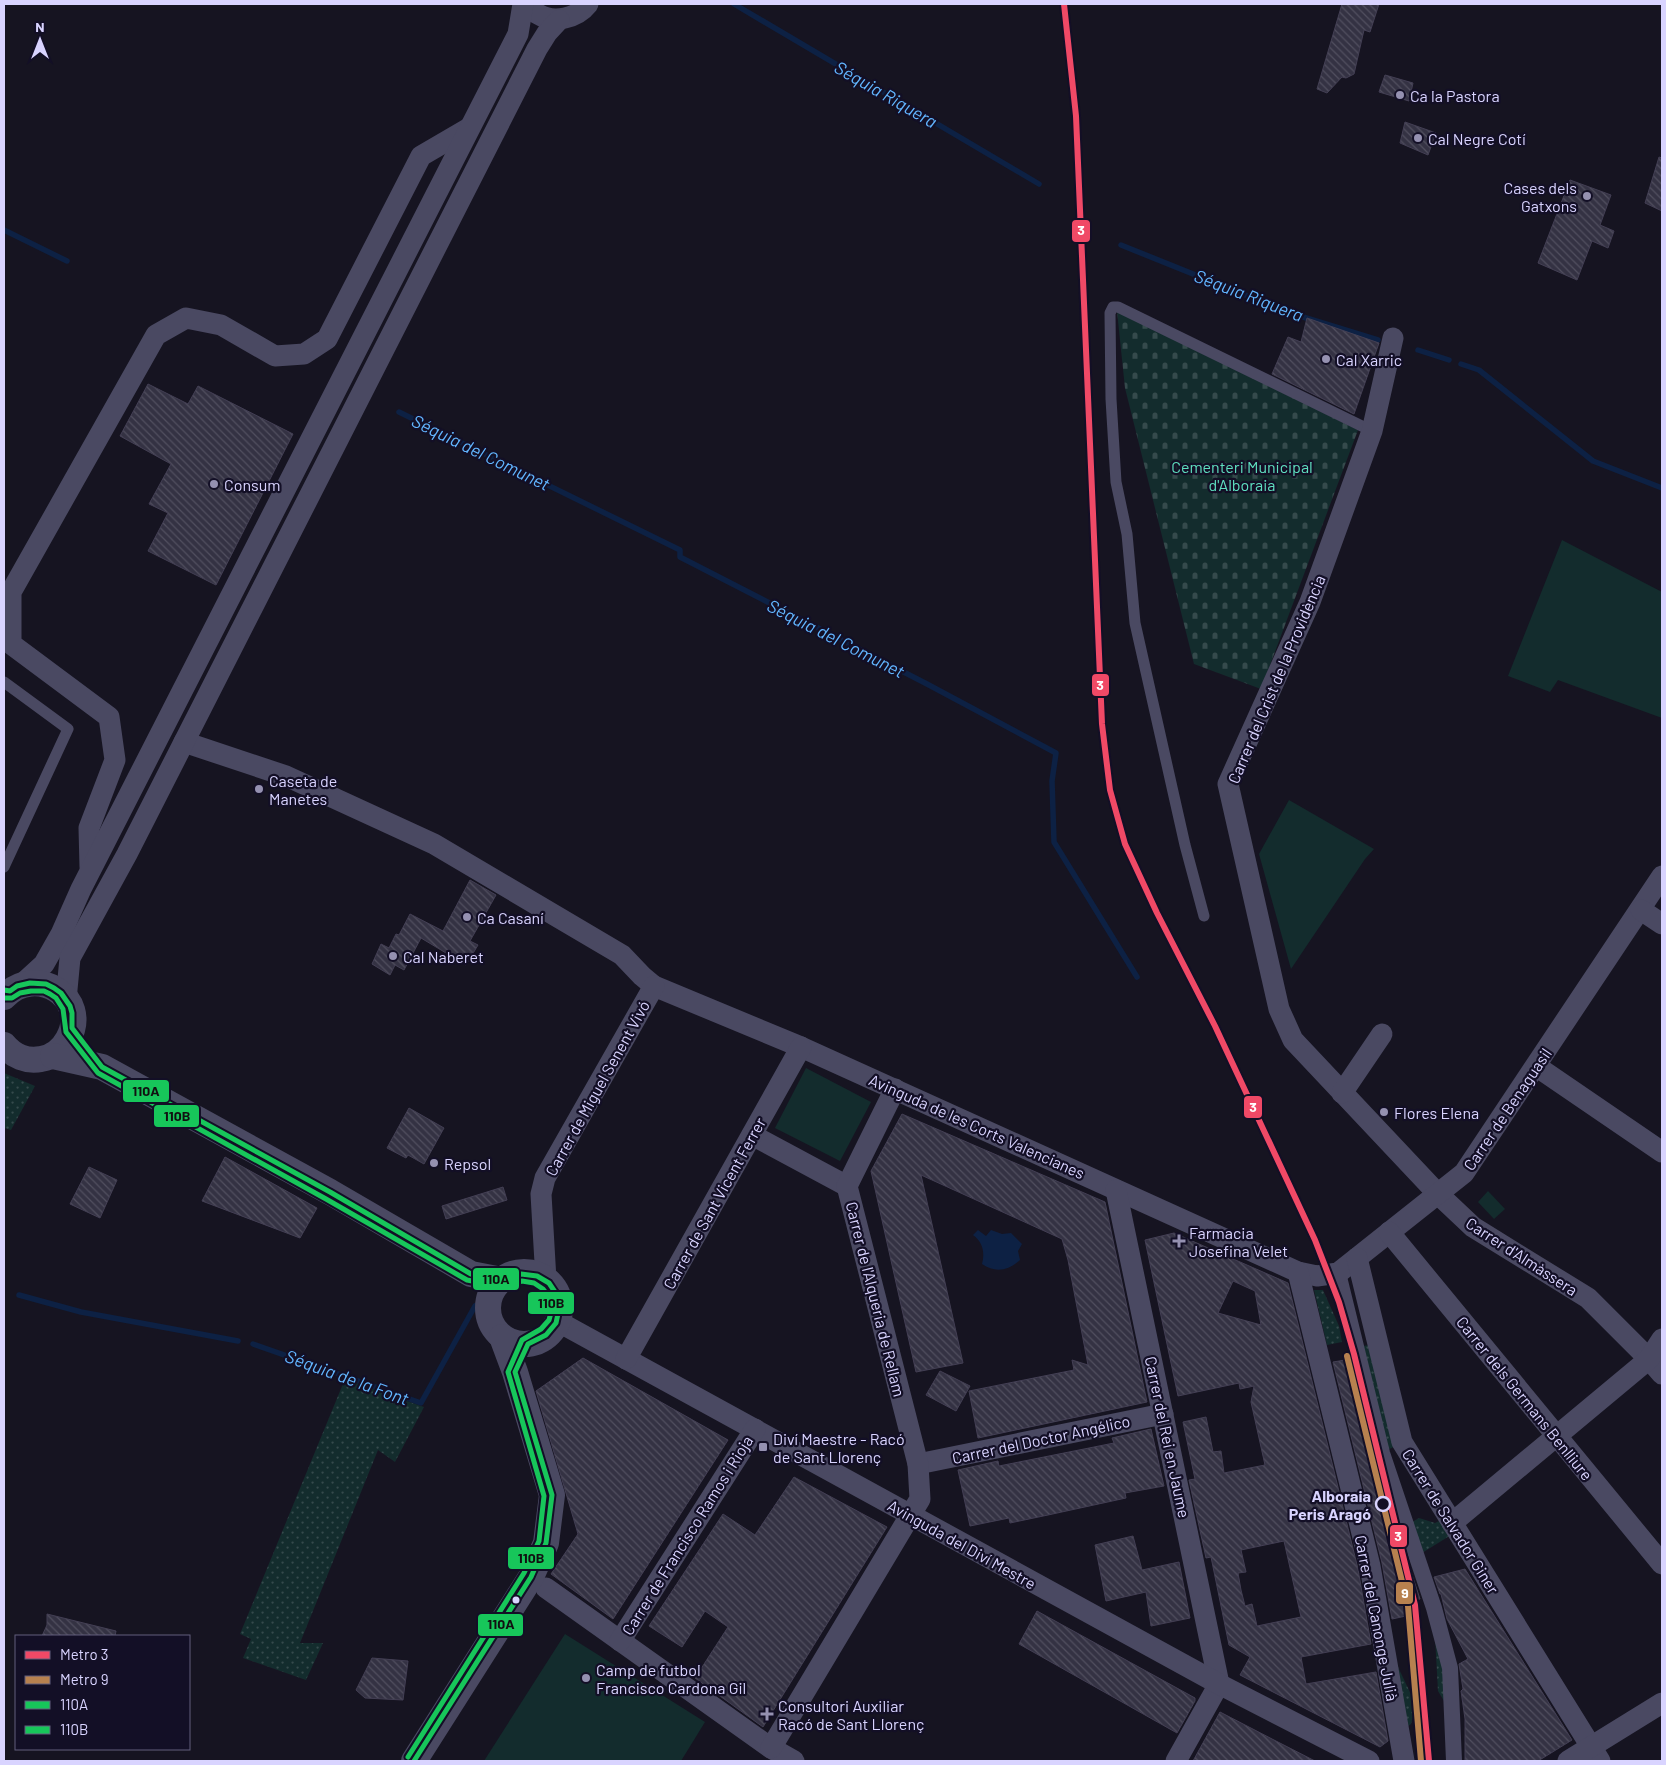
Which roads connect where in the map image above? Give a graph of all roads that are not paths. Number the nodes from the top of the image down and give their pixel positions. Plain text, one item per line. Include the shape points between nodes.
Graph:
1 (524, 4) edge
2 (588, 4) edge
3 (559, 20) junction
4 (470, 128) junction
5 (1393, 338) dead end
6 (1372, 431) junction
7 (4, 682) edge
8 (184, 742) junction
9 (4, 867) edge
10 (90, 870) junction
11 (1662, 876) edge
12 (1641, 910) junction
13 (1204, 916) dead end
14 (1662, 924) edge
15 (654, 986) junction
16 (10, 991) edge
17 (66, 1000) junction
18 (72, 1028) junction
19 (1382, 1034) dead end
20 (4, 1045) edge
21 (801, 1047) junction
22 (52, 1056) junction
23 (102, 1066) junction
24 (1536, 1066) junction
25 (895, 1089) junction
26 (1342, 1093) junction
27 (752, 1135) junction
28 (1662, 1152) edge
29 (847, 1186) junction
30 (1116, 1190) junction
31 (1438, 1194) junction
32 (1389, 1232) junction
33 (1356, 1258) junction
34 (1298, 1272) junction
35 (1338, 1273) junction
36 (471, 1274) junction
37 (502, 1280) junction
38 (546, 1280) junction
39 (489, 1302) junction
40 (557, 1322) junction
41 (502, 1337) junction
42 (1662, 1339) edge
43 (528, 1344) junction
44 (626, 1359) junction
45 (1656, 1367) edge
46 (515, 1372) junction
47 (1163, 1414) junction
48 (754, 1430) junction
49 (1557, 1436) junction
50 (918, 1464) junction
51 (911, 1516) junction
52 (1452, 1523) junction
53 (1662, 1564) edge
54 (546, 1588) dead end
55 (620, 1641) junction
56 (1219, 1684) junction
57 (1662, 1703) edge
58 (771, 1748) junction
59 (1595, 1754) edge
60 (414, 1761) edge
61 (794, 1761) edge
62 (1176, 1761) edge
63 (1370, 1761) edge
64 (1404, 1761) edge
65 (1454, 1761) edge
66 (1568, 1761) edge

1 - 3 street via 538,15
1 - 4 street via 518,34
2 - 3 street via 581,12
3 - 8 street via 537,49
4 - 10 street
4 - 10 street via 422,156 327,339 304,354 275,356 220,325 186,318 156,335 11,592 11,644 109,717 115,760 89,828
5 - 6 street, Carrer del Crist de la Providència
6 - 13 lane via 1118,307 1113,307 1110,313 1116,482 1126,534 1135,623
6 - 26 street, Carrer del Crist de la Providència via 1310,602 1228,784 1279,1009 1293,1040
7 - 9 lane via 68,729
8 - 15 street, Avinguda de les Corts Valencianes via 286,776 434,844 622,955
8 - 17 street via 70,958
10 - 16 street via 44,964
11 - 12 street, Carrer de Benaguasil
12 - 14 street
12 - 24 street, Carrer de Benaguasil
15 - 21 street, Avinguda de les Corts Valencianes
15 - 38 street, Carrer de Miguel Senent Vivó via 546,1178 541,1194
16 - 17 street via 30,983 46,984
17 - 18 street via 72,1013
18 - 22 street via 65,1044
18 - 23 street
19 - 26 street
20 - 22 street via 13,1054 29,1060
21 - 25 street, Avinguda de les Corts Valencianes
21 - 27 street, Carrer de Sant Vicent Ferrer
22 - 23 street
23 - 36 street
24 - 28 street
24 - 31 street, Carrer de Benaguasil via 1464,1173
25 - 29 street, Carrer de l'Alqueria de Rellam
25 - 30 street, Avinguda de les Corts Valencianes
26 - 31 street, Carrer d'Almàssera
27 - 29 street
27 - 44 street, Carrer de Sant Vicent Ferrer
29 - 50 street, Carrer de l'Alqueria de Rellam
30 - 34 street, Avinguda de les Corts Valencianes
30 - 47 street, Carrer del Rei en Jaume
31 - 32 street, Carrer de Benaguasil
31 - 45 street, Carrer d'Almàssera via 1473,1228 1588,1298
32 - 33 street, Carrer de Benaguasil
32 - 49 street, Carrer dels Germans Benlliure
33 - 35 street, Carrer de Benaguasil
33 - 52 street, Carrer de Salvador Giner via 1402,1442
34 - 35 street via 1317,1276
34 - 64 street, Carrer del Canonge Julià via 1370,1566
35 - 65 street via 1382,1453 1434,1608 1450,1668
36 - 37 street
36 - 39 street
37 - 38 street via 512,1274 524,1273 536,1274
37 - 39 street
38 - 40 street via 560,1303
39 - 41 street via 490,1322
40 - 43 street via 547,1336
40 - 44 street, Avinguda del Diví Mestre
41 - 43 street
41 - 46 street
42 - 45 street
43 - 46 street
44 - 48 street, Avinguda del Diví Mestre
45 - 49 street
46 - 60 street via 552,1495 546,1543 531,1577
47 - 50 street, Carrer del Doctor Angélico
47 - 56 street, Carrer del Rei en Jaume
48 - 51 street, Avinguda del Diví Mestre
48 - 55 street, Carrer de Francisco Ramos i Rioja
49 - 52 street
49 - 53 street, Carrer dels Germans Benlliure
50 - 51 street, Carrer de l'Alqueria de Rellam via 920,1498
51 - 56 street, Avinguda del Diví Mestre
51 - 58 street, Carrer de l'Alqueria de Rellam
52 - 59 street, Carrer de Salvador Giner
54 - 55 street
55 - 58 street
56 - 62 street
56 - 63 street, Avinguda del Diví Mestre
57 - 59 street
58 - 61 street
59 - 66 street

